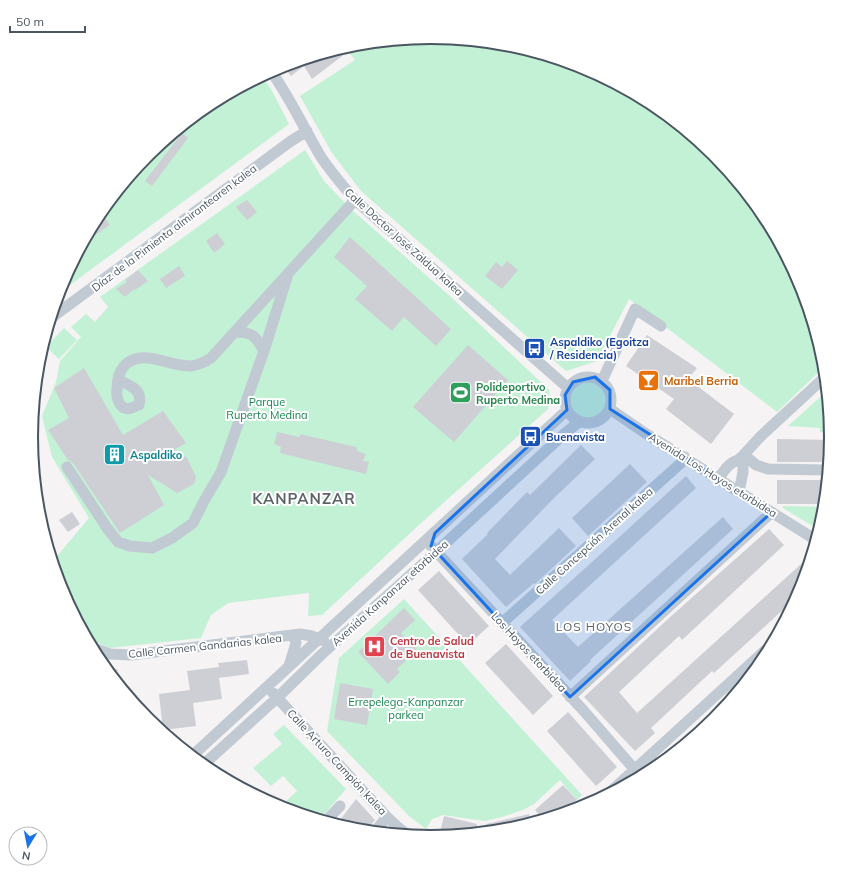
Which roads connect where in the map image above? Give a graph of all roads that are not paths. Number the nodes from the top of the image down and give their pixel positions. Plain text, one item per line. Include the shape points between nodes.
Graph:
1 (275, 77) edge
2 (307, 132) junction
3 (297, 138) junction
4 (314, 145) junction
5 (355, 200) junction
6 (288, 274) junction
7 (58, 313) edge
8 (661, 326) dead end
9 (237, 332) junction
10 (264, 351) junction
11 (119, 380) dead end
12 (602, 381) junction
13 (820, 381) edge
14 (568, 388) junction
15 (610, 409) junction
16 (567, 410) junction
17 (579, 422) junction
18 (685, 457) junction
19 (740, 459) junction
20 (67, 467) dead end
21 (822, 470) edge
22 (718, 479) junction
23 (739, 492) junction
24 (772, 512) junction
25 (435, 533) junction
26 (811, 537) edge
27 (436, 552) junction
28 (502, 623) junction
29 (293, 636) junction
30 (318, 639) junction
31 (102, 651) edge
32 (322, 654) junction
33 (754, 661) edge
34 (285, 670) junction
35 (267, 687) junction
36 (570, 697) junction
37 (277, 698) junction
38 (196, 752) edge
39 (208, 760) edge
40 (635, 770) junction
41 (627, 777) edge
42 (340, 806) dead end
43 (330, 817) edge
44 (387, 817) junction
45 (379, 827) edge
46 (399, 828) edge

1 - 2 street, Calle Doctor José Zaldua kalea
2 - 3 street, Díaz de la Pimienta almirantearen kalea
2 - 4 street, Calle Doctor José Zaldua kalea
3 - 4 street
3 - 7 street, Díaz de la Pimienta almirantearen kalea
4 - 5 street, Calle Doctor José Zaldua kalea via 336,179
5 - 6 street
5 - 14 street, Calle Doctor José Zaldua kalea
6 - 9 street
6 - 10 street
8 - 12 street via 634,309
9 - 10 street via 246,332 256,337
9 - 11 street via 211,358 202,363 192,366 146,357 136,358 121,370
10 - 20 street via 221,472 193,523 172,538 152,548 118,542
12 - 14 street via 595,377 580,378
12 - 15 street via 612,396
13 - 19 street
14 - 16 street via 565,395
15 - 17 street via 606,416 594,423
15 - 18 street, Avenida Los Hoyos etorbidea
16 - 17 street
16 - 25 street, Avenida Kanpanzar etorbidea
17 - 27 street, Avenida Kanpanzar etorbidea
18 - 22 street, Avenida Los Hoyos etorbidea
18 - 28 street, Calle Concepción Arenal kalea
19 - 21 street via 749,459 756,465 768,469
19 - 22 street via 726,468
19 - 23 street via 743,466
22 - 23 street, Avenida Los Hoyos etorbidea
23 - 24 street, Avenida Los Hoyos etorbidea
24 - 26 street, Avenida Los Hoyos etorbidea
24 - 36 street
25 - 27 street via 431,546
25 - 30 street, Avenida Kanpanzar etorbidea
27 - 28 street, Los Hoyos etorbidea
27 - 32 street, Avenida Kanpanzar etorbidea
28 - 36 street, Los Hoyos etorbidea
29 - 30 street, Calle Carmen Gandarias kalea via 300,634
29 - 31 street, Calle Carmen Gandarias kalea via 131,655
29 - 34 street, Calle Carmen Gandarias kalea via 296,643
30 - 32 street via 328,645
30 - 34 street, Avenida Kanpanzar etorbidea
32 - 37 street, Avenida Kanpanzar etorbidea
33 - 40 street
34 - 35 street, Avenida Kanpanzar etorbidea
35 - 37 street, Calle Arturo Campión kalea
35 - 38 street, Avenida Kanpanzar etorbidea
36 - 40 street, Los Hoyos etorbidea
37 - 39 street, Avenida Kanpanzar etorbidea
37 - 44 street, Calle Arturo Campión kalea
40 - 41 street
42 - 43 street
44 - 45 street
44 - 46 street, Calle Arturo Campión kalea

